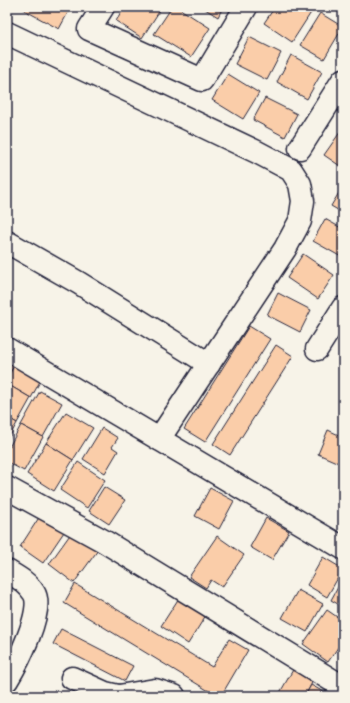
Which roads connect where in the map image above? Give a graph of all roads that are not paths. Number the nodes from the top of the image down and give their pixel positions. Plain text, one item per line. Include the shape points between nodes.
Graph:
1 (103, 7) edge
2 (246, 7) edge
3 (7, 33) edge
4 (343, 80) edge
5 (300, 148) dead end
6 (7, 242) edge
7 (343, 308) edge
8 (7, 349) edge
9 (317, 349) dead end
10 (209, 364) junction
11 (159, 439) junction
12 (7, 488) edge
13 (343, 548) edge
14 (7, 571) edge
15 (72, 678) dead end
16 (7, 680) edge
17 (343, 687) edge
18 (118, 696) edge
19 (174, 696) edge

1 - 2 street via 89,29 202,80
3 - 10 street via 257,152 291,170 300,184 303,201 300,221
4 - 5 street
6 - 10 street via 79,283
7 - 9 street
8 - 11 street
10 - 11 street
11 - 13 street
12 - 17 street via 102,540
14 - 16 street via 26,583 35,594 36,602 34,621 26,643
15 - 18 street
18 - 19 street via 155,690

